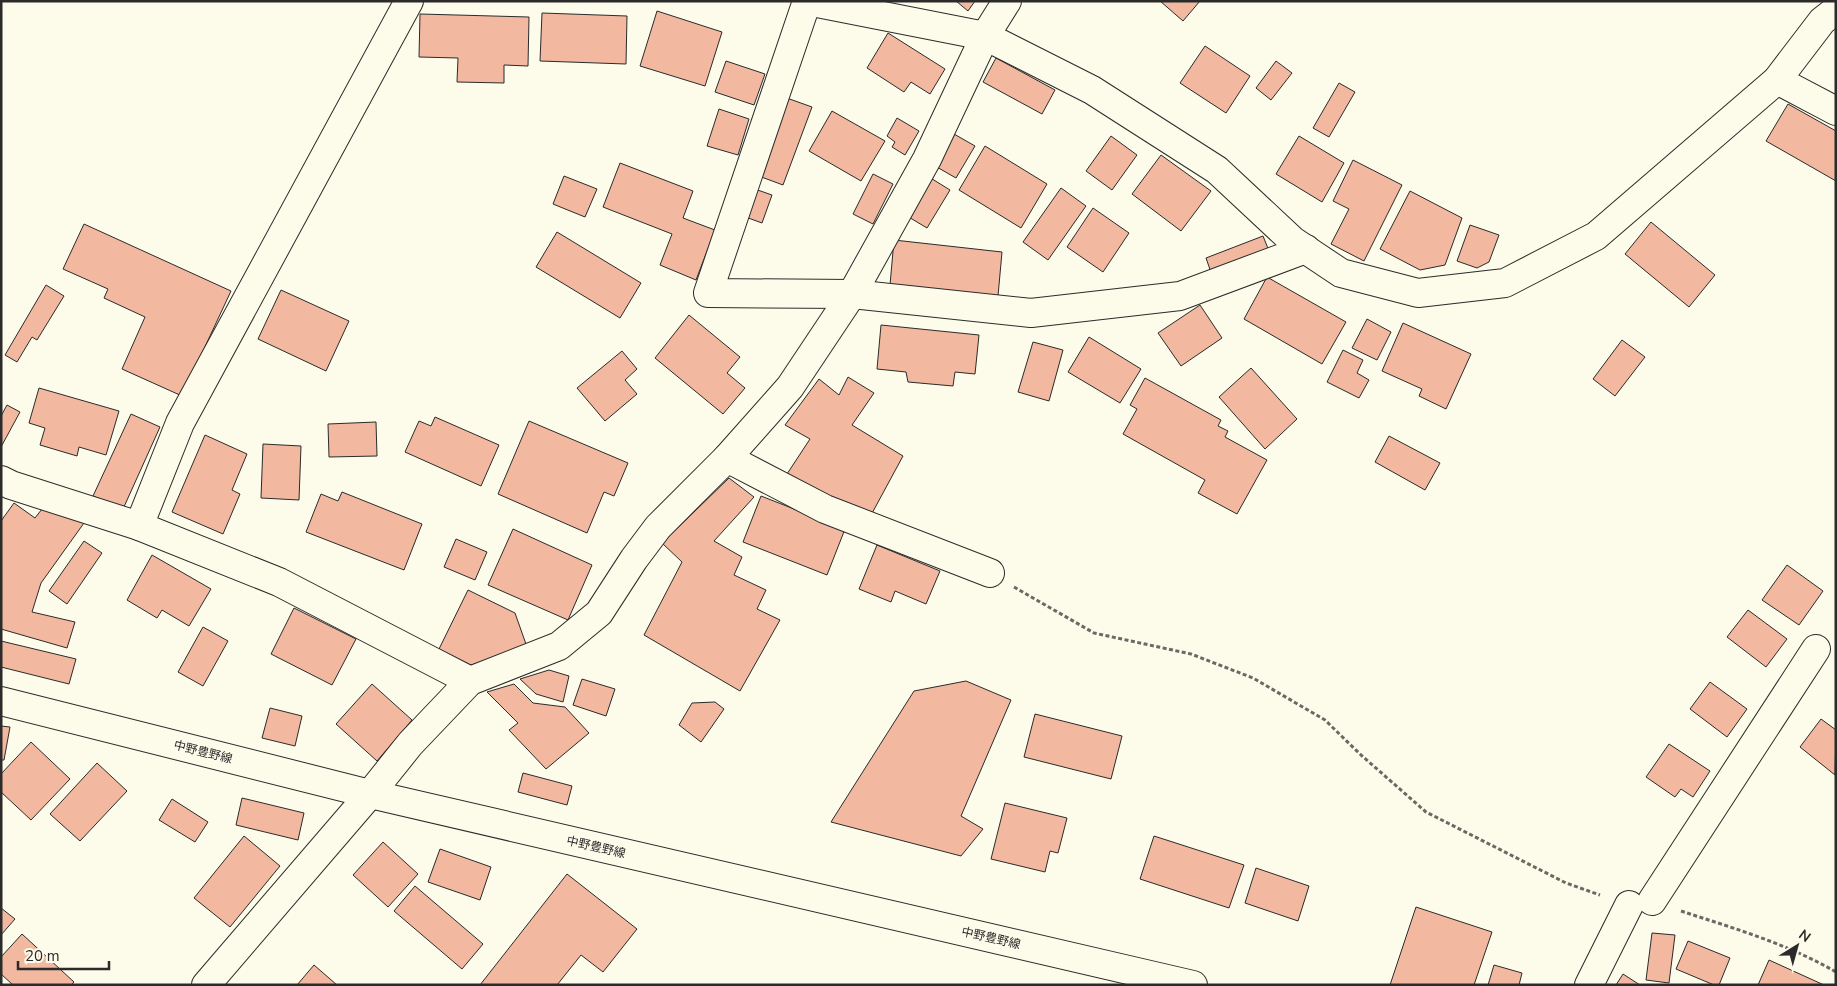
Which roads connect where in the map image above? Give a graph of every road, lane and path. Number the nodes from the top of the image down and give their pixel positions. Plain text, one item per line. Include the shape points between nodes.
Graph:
1 (409, 1) edge
2 (807, 1) edge
3 (1007, 1) edge
4 (1836, 10) edge
5 (985, 36) junction
6 (1777, 80) junction
7 (1836, 111) edge
8 (1306, 249) junction
9 (852, 294) junction
10 (727, 458) junction
11 (4, 488) edge
12 (139, 526) junction
13 (990, 573) joint
14 (1816, 649) dead end
15 (470, 680) junction
16 (1, 701) edge
17 (370, 794) junction
18 (1640, 903) junction
19 (1836, 972) edge
20 (206, 985) edge
21 (1194, 985) edge
22 (1589, 985) edge

1 - 12 street via 180,423
2 - 5 street
2 - 9 street via 708,293
3 - 5 street
4 - 6 street via 1822,21
5 - 8 street via 1092,90 1217,170 1293,241
5 - 9 street via 927,159
6 - 7 street
6 - 8 street via 1596,236 1505,283 1418,293 1341,273
8 - 9 street via 1180,296 1031,312
9 - 10 street via 790,386
10 - 13 street via 825,509
10 - 15 street via 658,527 599,613 559,646
11 - 12 street
12 - 15 street via 278,582
13 - 18 path via 1094,633 1191,654 1253,678 1325,720 1426,812 1566,883
14 - 18 street
15 - 17 street via 410,744
16 - 17 street, 中野豊野線
17 - 20 street
17 - 21 street, 中野豊野線
18 - 19 path via 1725,925 1812,958
18 - 22 street

